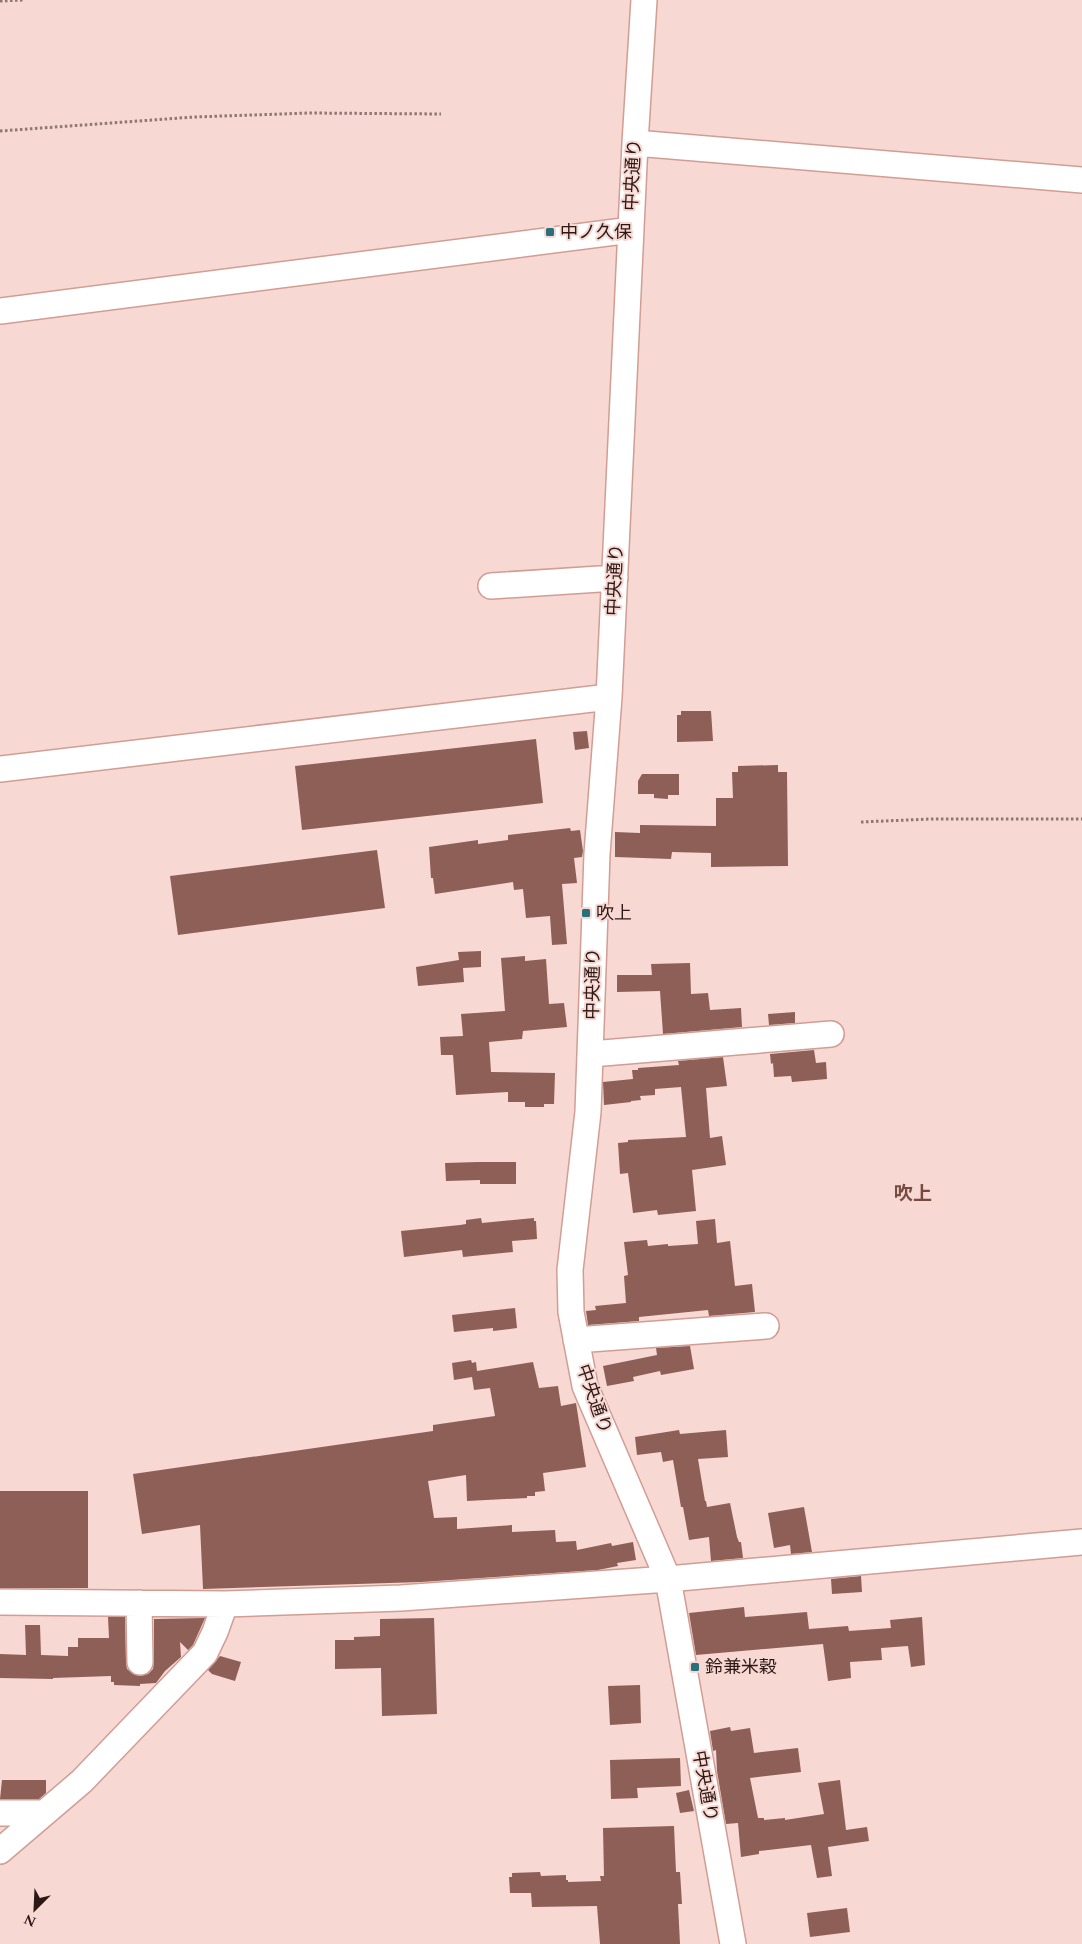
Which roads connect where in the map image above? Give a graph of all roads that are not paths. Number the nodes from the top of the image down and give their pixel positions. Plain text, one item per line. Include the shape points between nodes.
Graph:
1 (644, 0) edge
2 (634, 143) junction
3 (1082, 180) edge
4 (630, 230) junction
5 (0, 311) edge
6 (615, 578) junction
7 (491, 586) dead end
8 (609, 698) junction
9 (0, 769) edge
10 (831, 1034) dead end
11 (591, 1054) junction
12 (766, 1326) dead end
13 (576, 1340) junction
14 (1082, 1542) edge
15 (668, 1579) junction
16 (0, 1602) edge
17 (138, 1603) junction
18 (225, 1604) junction
19 (140, 1662) dead end
20 (0, 1813) edge
21 (44, 1813) junction
22 (0, 1850) edge
23 (733, 1944) edge

1 - 2 street, 中央通り
2 - 3 street
2 - 4 street, 中央通り
4 - 5 street
4 - 6 street, 中央通り
6 - 7 street
6 - 8 street, 中央通り
8 - 9 street
8 - 11 street, 中央通り via 597,854
10 - 11 street
11 - 13 street, 中央通り via 588,1112 570,1270 571,1312
12 - 13 street
13 - 15 street, 中央通り via 585,1386
14 - 15 street
15 - 18 street via 401,1598
15 - 23 street, 中央通り
16 - 17 street
17 - 18 street
17 - 19 street
18 - 21 street via 205,1653 82,1781
20 - 21 street
21 - 22 street

